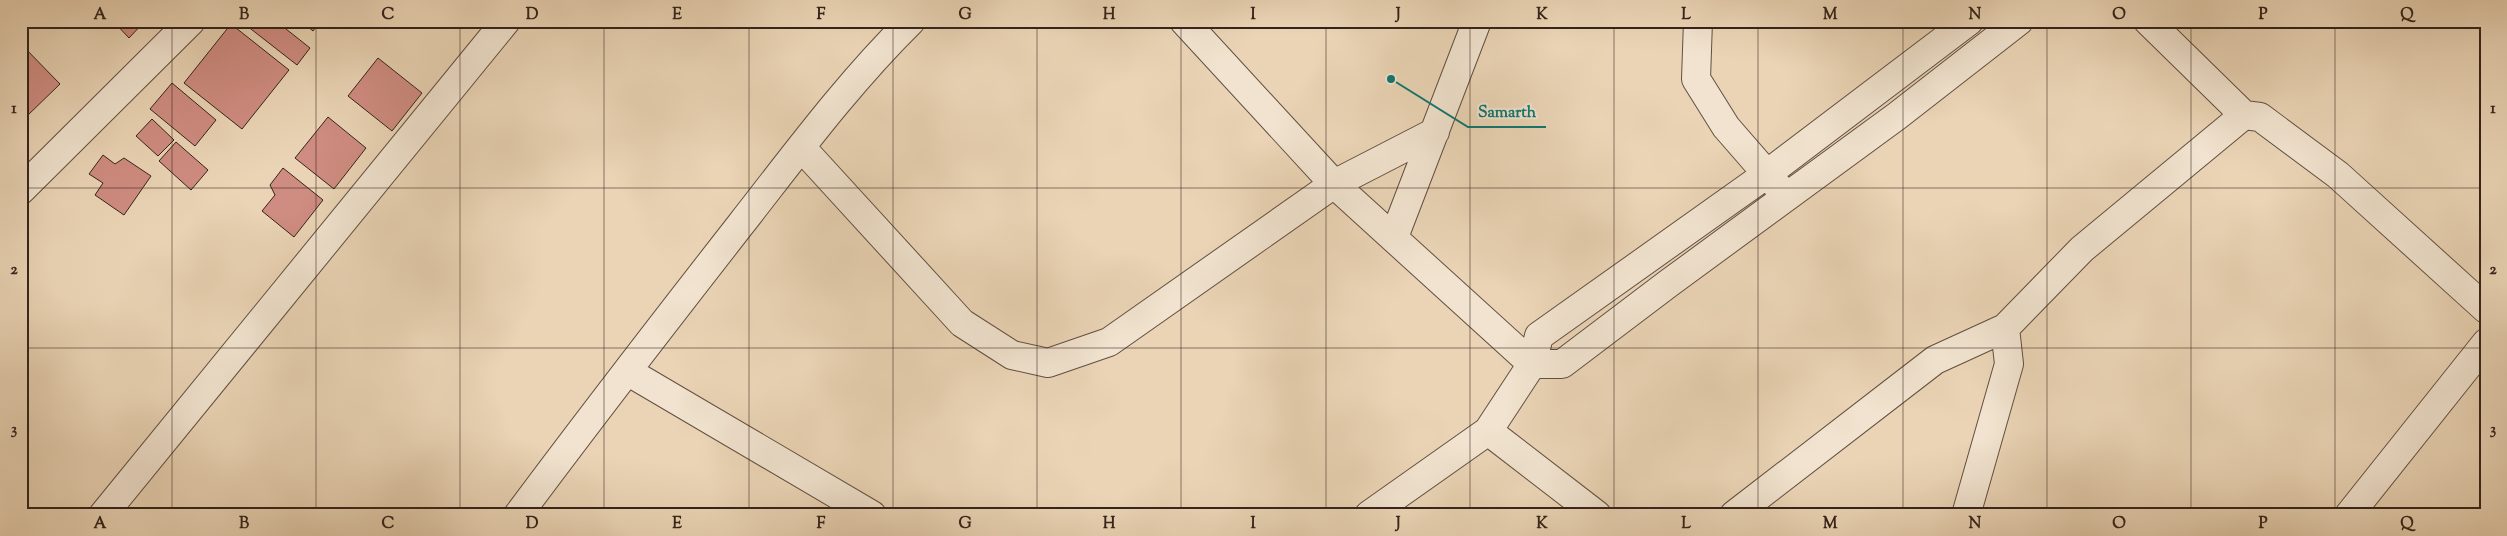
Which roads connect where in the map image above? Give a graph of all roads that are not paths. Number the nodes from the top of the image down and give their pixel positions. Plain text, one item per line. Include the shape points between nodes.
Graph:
1 (191, 21) edge
2 (506, 21) edge
3 (911, 21) edge
4 (1184, 21) edge
5 (1477, 21) edge
6 (1698, 21) edge
7 (1969, 21) edge
8 (2019, 21) edge
9 (2148, 21) edge
10 (2244, 116) junction
11 (1435, 132) junction
12 (801, 148) junction
13 (1767, 174) junction
14 (1334, 184) junction
15 (21, 190) edge
16 (1787, 197) junction
17 (1394, 237) junction
18 (2486, 309) edge
19 (2005, 328) junction
20 (2486, 343) edge
21 (1532, 364) junction
22 (626, 370) junction
23 (1488, 431) junction
24 (103, 515) edge
25 (518, 515) edge
26 (872, 515) edge
27 (1369, 515) edge
28 (1597, 515) edge
29 (1734, 515) edge
30 (1966, 515) edge
31 (2349, 515) edge

1 - 15 street
2 - 24 street
3 - 12 street
4 - 14 street
5 - 11 street
6 - 13 street via 1696,79 1726,126
7 - 13 street
8 - 16 street
9 - 10 street
10 - 18 street via 2260,117 2338,175
10 - 19 street via 2082,248
11 - 14 street
11 - 17 street
12 - 14 street via 962,323 1012,355 1048,364 1109,342
12 - 22 street
13 - 16 street
13 - 21 street via 1539,336
14 - 17 street
16 - 21 street via 1668,282 1562,364
17 - 21 street
19 - 29 street via 1934,360
19 - 30 street via 2009,364
20 - 31 street
21 - 23 street
22 - 25 street
22 - 26 street
23 - 27 street
23 - 28 street

